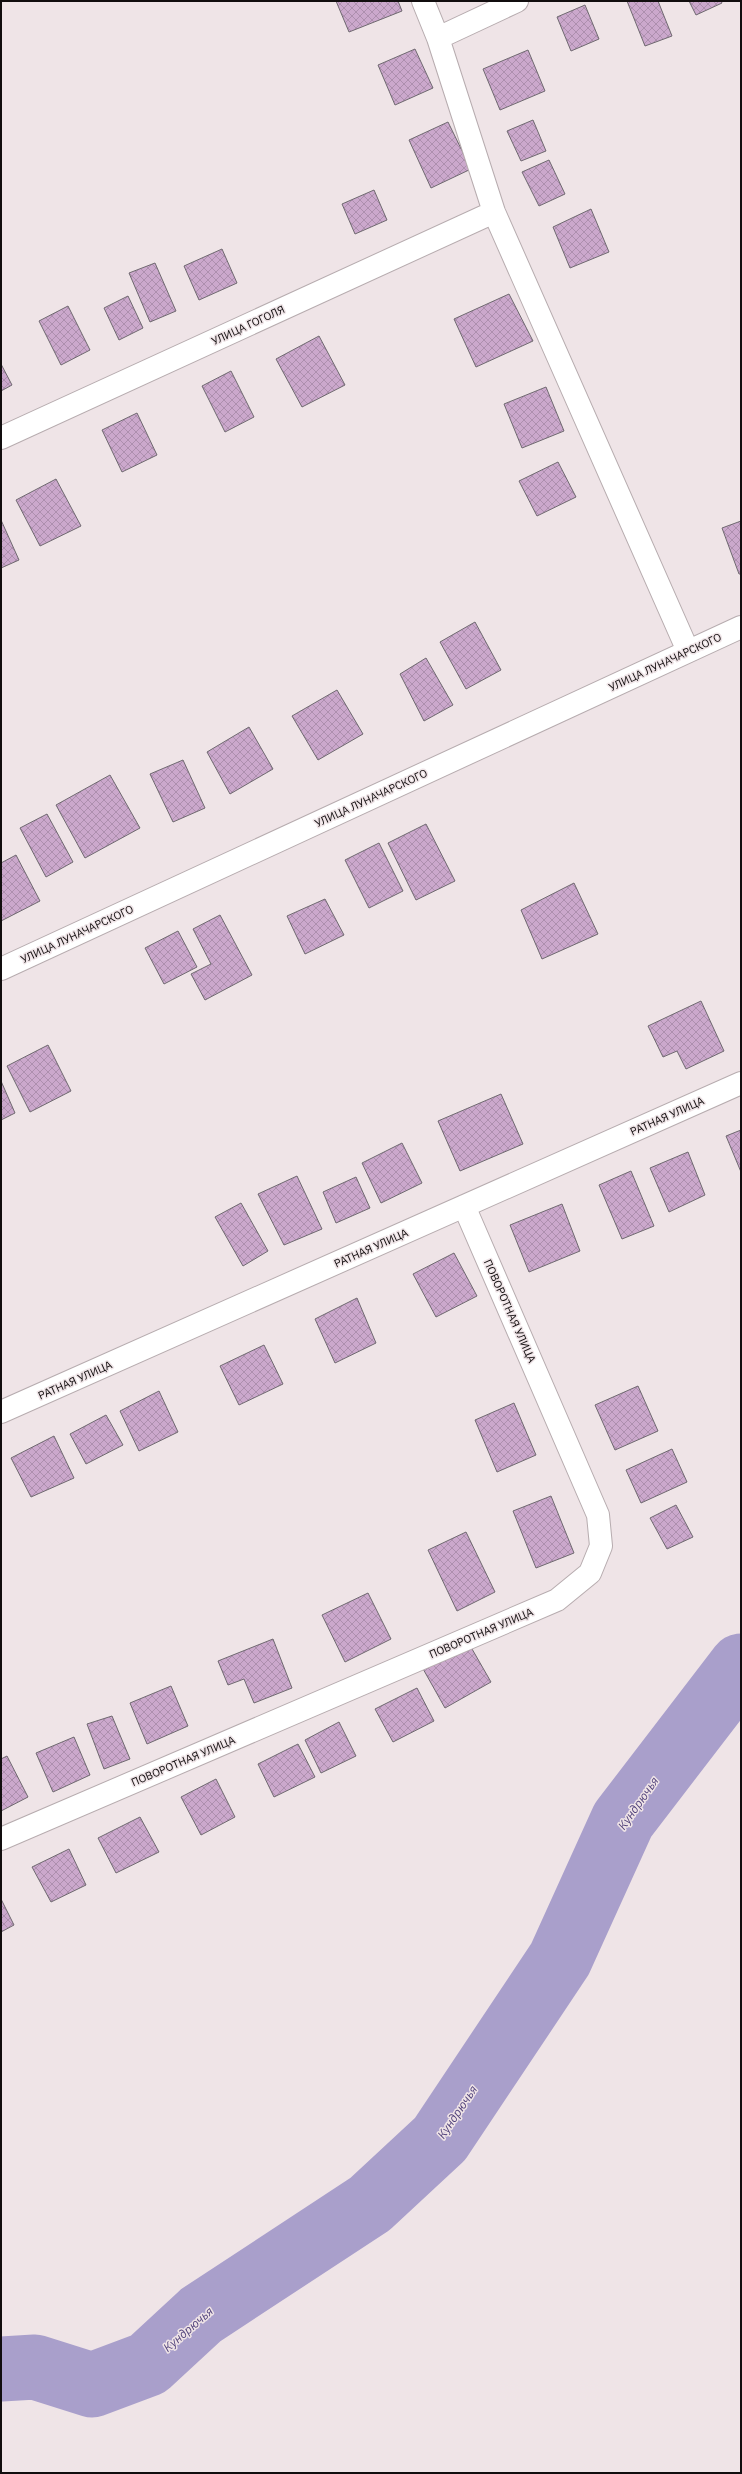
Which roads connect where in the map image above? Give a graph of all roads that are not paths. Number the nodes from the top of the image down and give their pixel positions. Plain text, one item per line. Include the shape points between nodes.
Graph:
1 (424, 1) edge
2 (516, 1) edge
3 (438, 38) junction
4 (494, 212) junction
5 (1, 438) edge
6 (741, 627) edge
7 (688, 651) junction
8 (1, 969) edge
9 (741, 1083) edge
10 (464, 1206) junction
11 (1, 1412) edge
12 (1, 1840) edge

1 - 3 street
2 - 3 street
3 - 4 street
4 - 5 street, УЛИЦА ГОГОЛЯ
4 - 7 street
6 - 7 street, УЛИЦА ЛУНАЧАРСКОГО
7 - 8 street, УЛИЦА ЛУНАЧАРСКОГО
9 - 10 street, РАТНАЯ УЛИЦА
10 - 11 street, РАТНАЯ УЛИЦА
10 - 12 street, ПОВОРОТНАЯ УЛИЦА via 598,1515 601,1546 590,1573 557,1600

